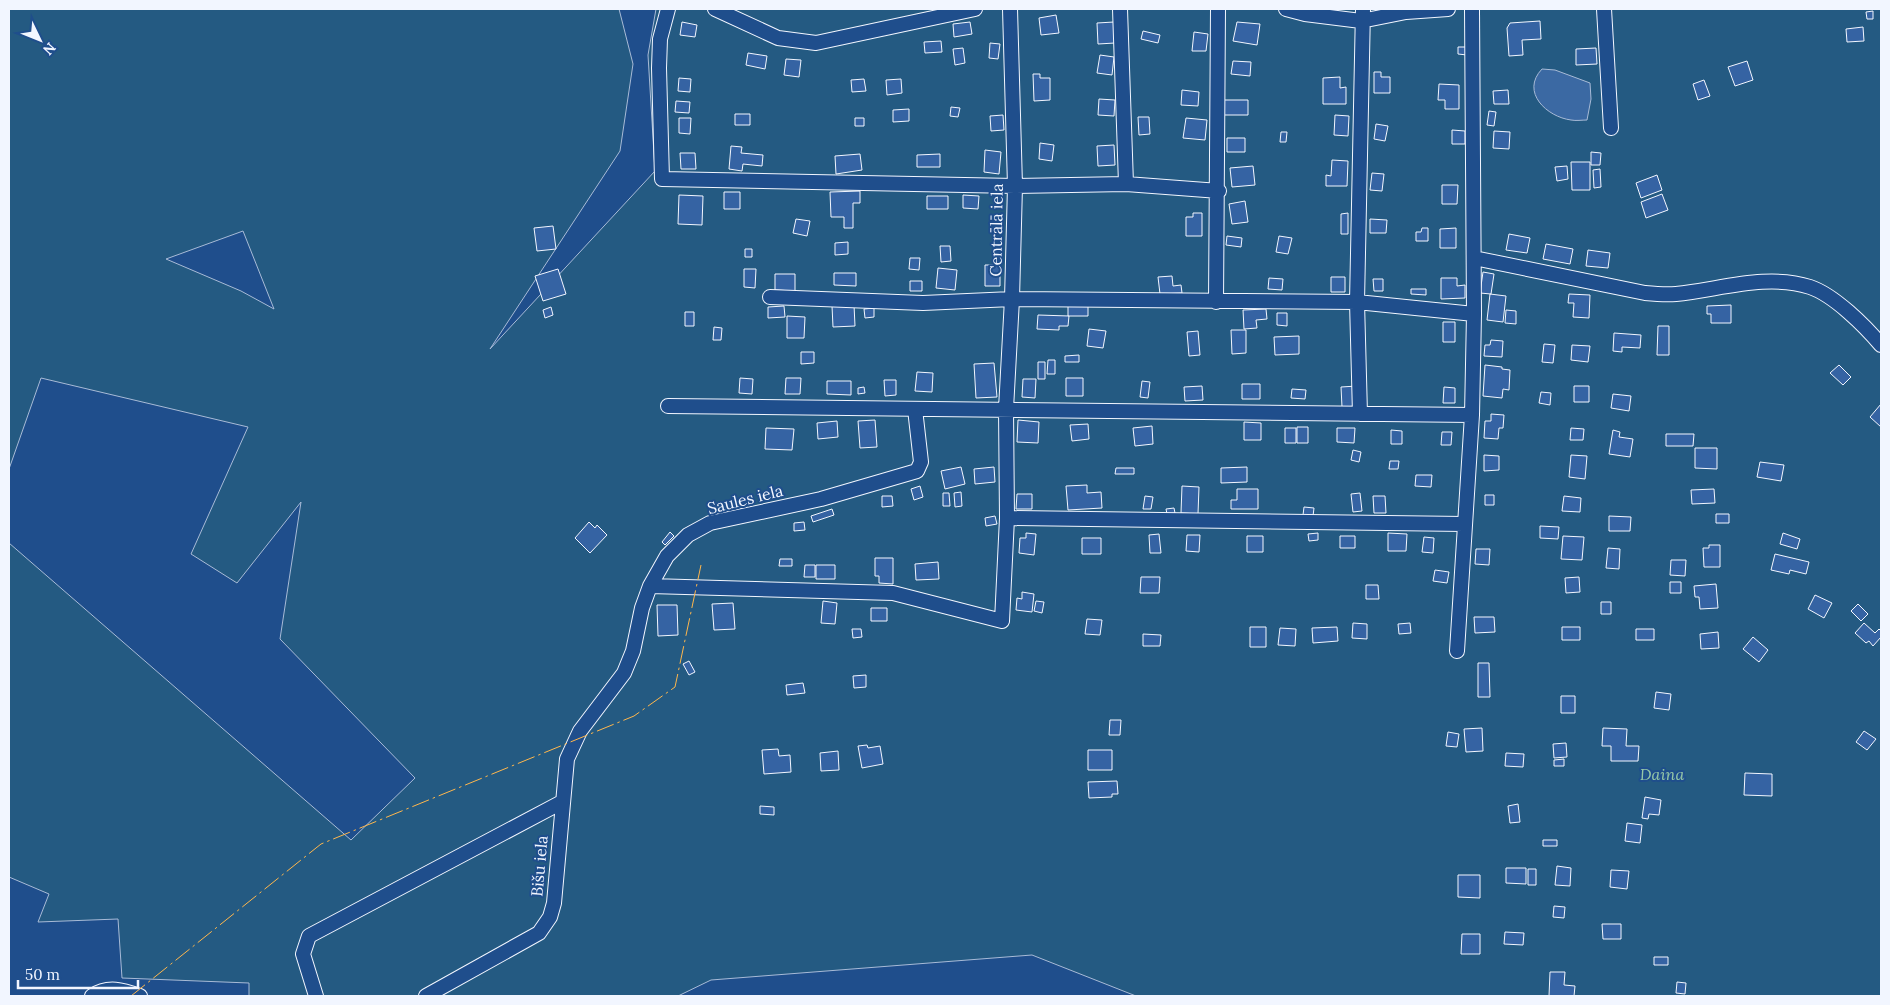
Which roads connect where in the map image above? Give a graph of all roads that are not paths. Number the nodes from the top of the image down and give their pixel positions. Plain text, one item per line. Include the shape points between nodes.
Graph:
1 (668, 9) edge
2 (715, 9) edge
3 (975, 9) edge
4 (1010, 9) edge
5 (1120, 9) edge
6 (1218, 9) edge
7 (1286, 9) edge
8 (1448, 9) edge
9 (1472, 9) edge
10 (1604, 9) edge
11 (1362, 15) edge
12 (1611, 128) dead end
13 (1126, 184) junction
14 (1015, 186) junction
15 (1219, 191) junction
16 (1474, 258) junction
17 (770, 297) dead end
18 (1012, 299) junction
19 (1216, 302) junction
20 (1357, 302) junction
21 (1474, 314) junction
22 (1881, 345) edge
23 (668, 406) dead end
24 (915, 409) junction
25 (1006, 409) junction
26 (1360, 414) junction
27 (1472, 416) junction
28 (1007, 518) junction
29 (1464, 524) junction
30 (650, 586) junction
31 (1457, 651) dead end
32 (566, 759) joint
33 (562, 802) junction
34 (92, 996) edge
35 (140, 996) edge
36 (316, 996) edge
37 (426, 996) edge

1 - 14 street via 660,40 659,68 662,179
2 - 3 street via 778,38 816,43
4 - 14 street, Centrālā iela
5 - 13 street
6 - 15 street
7 - 11 street via 1305,14
8 - 11 street
9 - 16 street
10 - 12 street
11 - 20 street
13 - 14 street
13 - 15 street
14 - 18 street, Centrālā iela
15 - 19 street
16 - 21 street
16 - 22 street via 1645,293 1674,294 1739,284 1779,282 1811,287 1834,301 1870,331
17 - 18 street via 923,303
18 - 19 street
18 - 25 street, Centrālā iela
19 - 20 street
20 - 21 street
20 - 26 street
21 - 27 street
23 - 24 street
24 - 25 street
24 - 30 street, Saules iela via 922,462 917,471 821,499 710,523 688,536 668,556
25 - 26 street
25 - 28 street, Centrālā iela
26 - 27 street
27 - 29 street
28 - 29 street
28 - 30 street, Centrālā iela via 1002,621 893,592
29 - 31 street
30 - 32 street, Saules iela via 624,674 580,731
32 - 33 street, Bišu iela
33 - 36 street via 308,936 303,954
33 - 37 street, Bišu iela via 554,903 550,917 539,933
34 - 35 street via 102,989 124,990

